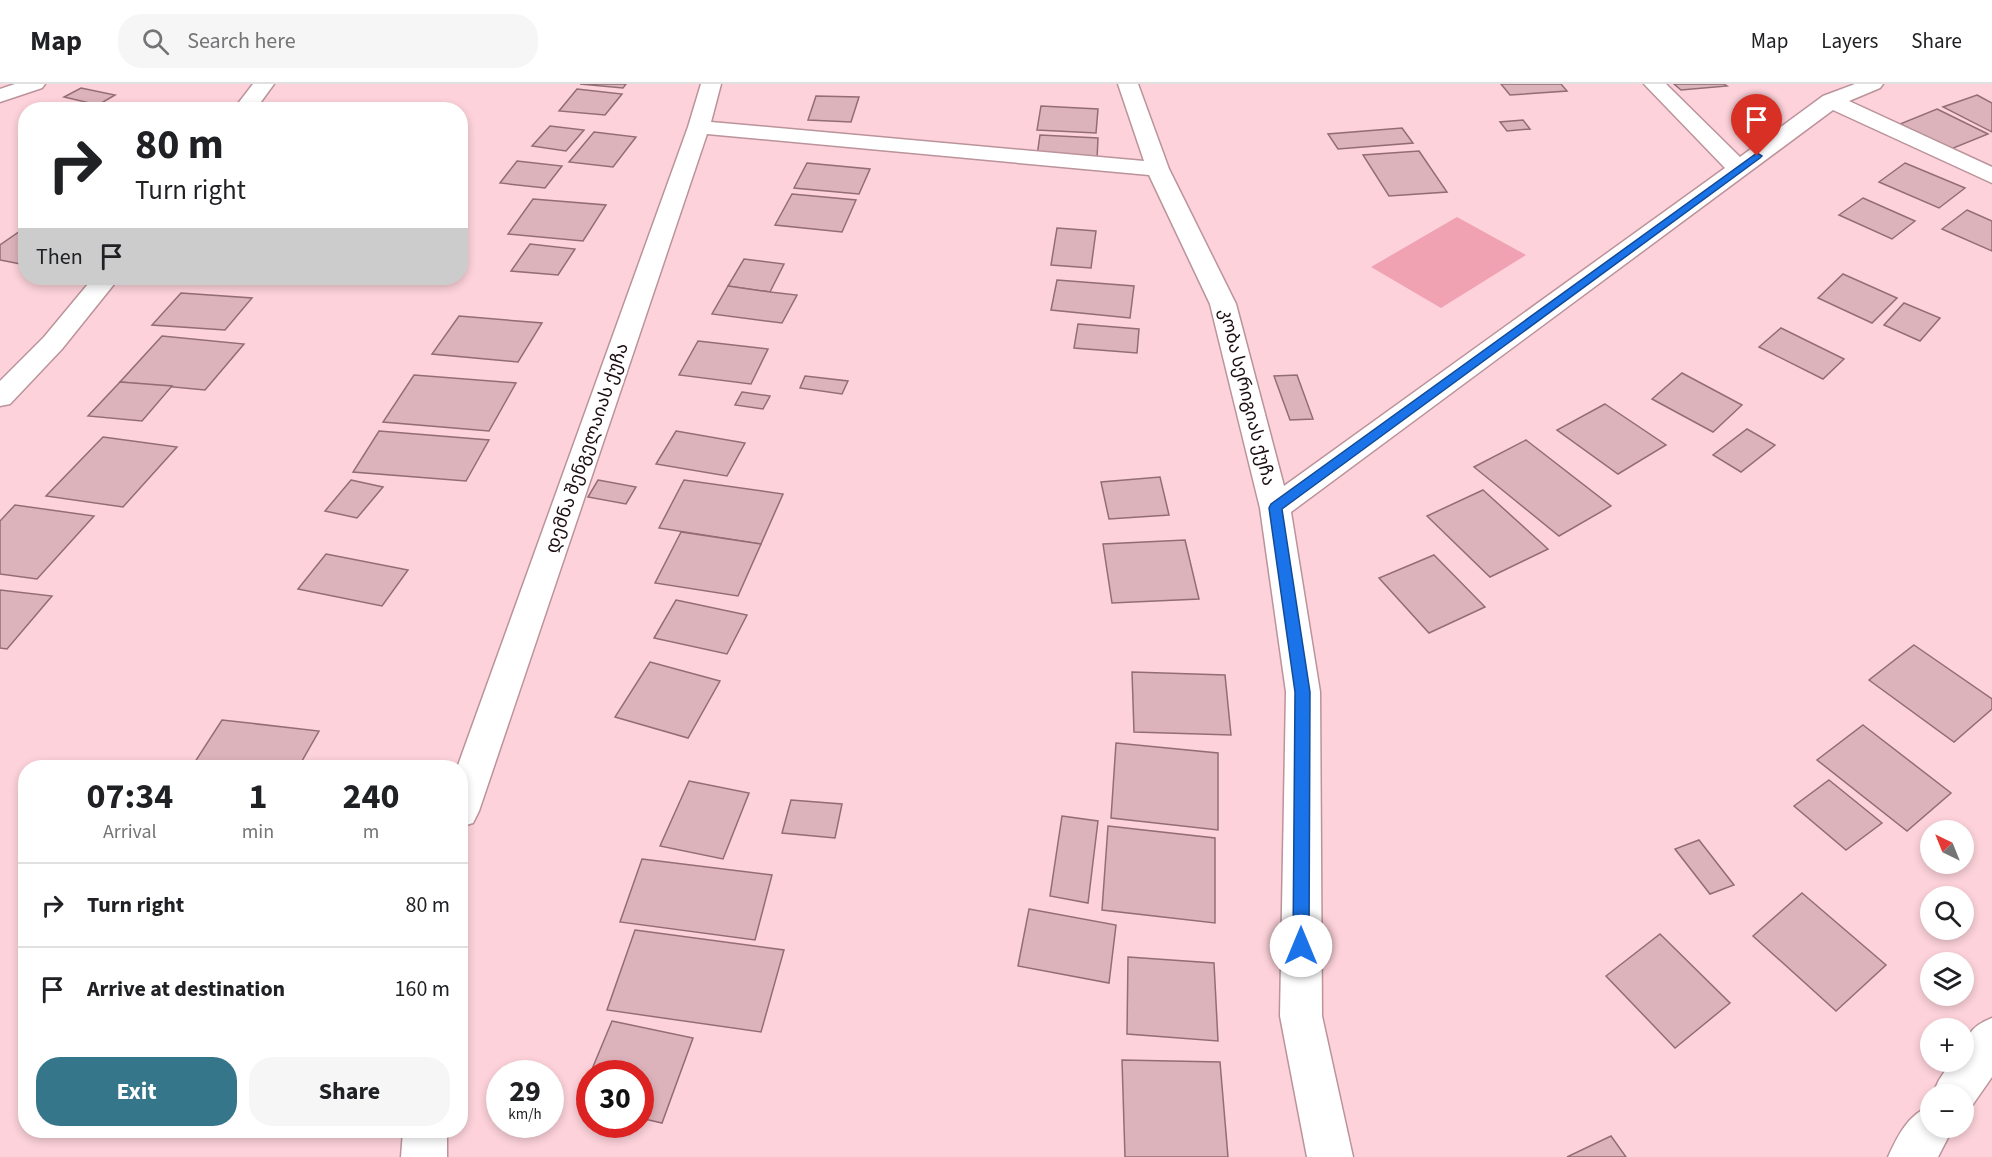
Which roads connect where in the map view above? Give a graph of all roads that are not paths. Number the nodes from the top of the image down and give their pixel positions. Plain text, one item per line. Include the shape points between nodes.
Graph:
1 (35, 84) edge
2 (264, 84) edge
3 (711, 84) edge
4 (1128, 84) edge
5 (1654, 84) edge
6 (1873, 84) edge
7 (0, 96) edge
8 (249, 102) edge
9 (1831, 102) junction
10 (699, 127) junction
11 (1738, 169) junction
12 (1158, 170) junction
13 (1992, 176) edge
14 (100, 285) edge
15 (0, 397) edge
16 (1275, 508) junction
17 (468, 788) edge
18 (1992, 1040) edge
19 (1962, 1084) edge
20 (425, 1138) edge
21 (1924, 1138) edge
22 (424, 1157) edge
23 (1330, 1157) edge
24 (1911, 1157) edge

1 - 7 street
2 - 8 street
3 - 10 street, დემნა შენგელაიას ქუჩა
4 - 12 street, კობა სერიგიას ქუჩა
5 - 11 street
6 - 9 street
9 - 11 street
9 - 13 street
10 - 12 street
10 - 17 street, დემნა შენგელაიას ქუჩა
11 - 16 street
12 - 16 street, კობა სერიგიას ქუჩა via 1223,304
14 - 15 street via 53,343
16 - 23 street, კობა სერიგიას ქუჩა via 1302,692 1301,1016
18 - 19 street
20 - 22 street
21 - 24 street

